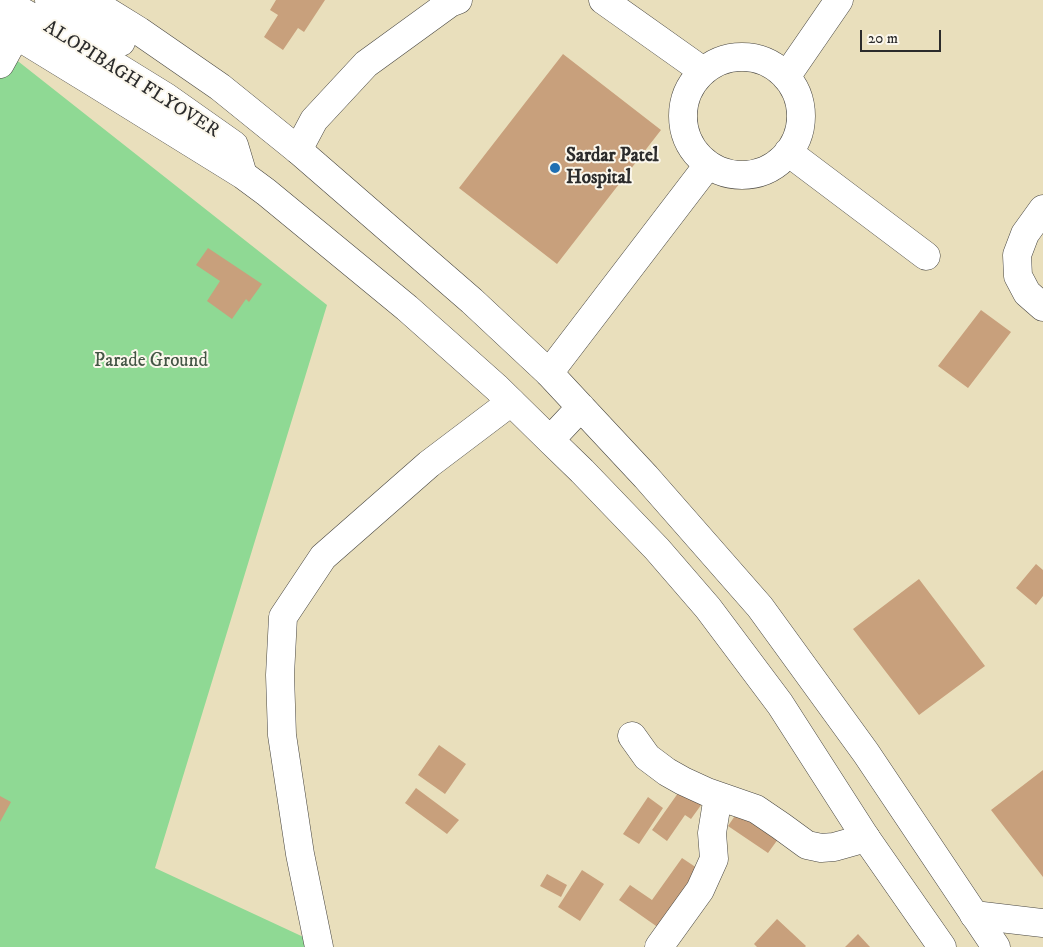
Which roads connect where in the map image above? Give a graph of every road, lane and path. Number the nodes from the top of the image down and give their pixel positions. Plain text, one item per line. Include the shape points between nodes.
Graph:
1 (0, 0) edge
2 (49, 0) edge
3 (89, 0) edge
4 (458, 0) edge
5 (603, 0) edge
6 (840, 0) edge
7 (8, 30) edge
8 (0, 64) edge
9 (703, 71) junction
10 (786, 78) junction
11 (274, 130) junction
12 (241, 137) junction
13 (298, 150) junction
14 (788, 152) junction
15 (708, 165) junction
16 (243, 175) junction
17 (1043, 209) edge
18 (926, 256) dead end
19 (1043, 307) edge
20 (549, 373) junction
21 (511, 402) junction
22 (581, 407) junction
23 (550, 440) junction
24 (632, 736) dead end
25 (718, 796) junction
26 (866, 838) junction
27 (974, 915) junction
28 (1043, 923) edge
29 (319, 947) edge
30 (659, 947) edge
31 (942, 947) edge
32 (996, 947) edge

1 - 12 main road, ALOPIBAGH FLYOVER
2 - 12 main road, ALOPIBAGH FLYOVER via 175,76
3 - 11 main road via 220,87
4 - 13 main road via 366,64 314,120
5 - 9 main road
6 - 10 main road
7 - 8 main road
7 - 16 main road
9 - 10 main road via 719,62 755,59 772,66
9 - 15 main road via 684,101 682,119 686,137
10 - 14 main road via 796,94 800,112 799,131
11 - 12 main road, ALOPIBAGH FLYOVER
11 - 13 main road
12 - 16 main road, ALOPIBAGH FLYOVER
13 - 20 main road
14 - 15 main road via 763,172 744,176 725,173
14 - 18 main road
15 - 20 main road
16 - 21 main road via 407,308
17 - 19 main road via 1025,234 1016,255 1018,276 1027,293
20 - 22 main road
21 - 23 main road
21 - 29 main road via 430,464 323,557 283,617 280,675 282,735 300,854
22 - 23 main road
22 - 27 main road via 760,607 866,752
23 - 26 main road via 650,542 708,608 780,704
24 - 25 main road via 647,757 667,772
25 - 26 main road via 756,808 807,845 834,847
25 - 30 main road via 712,833 714,859 700,890
26 - 31 main road
27 - 28 main road
27 - 32 main road

